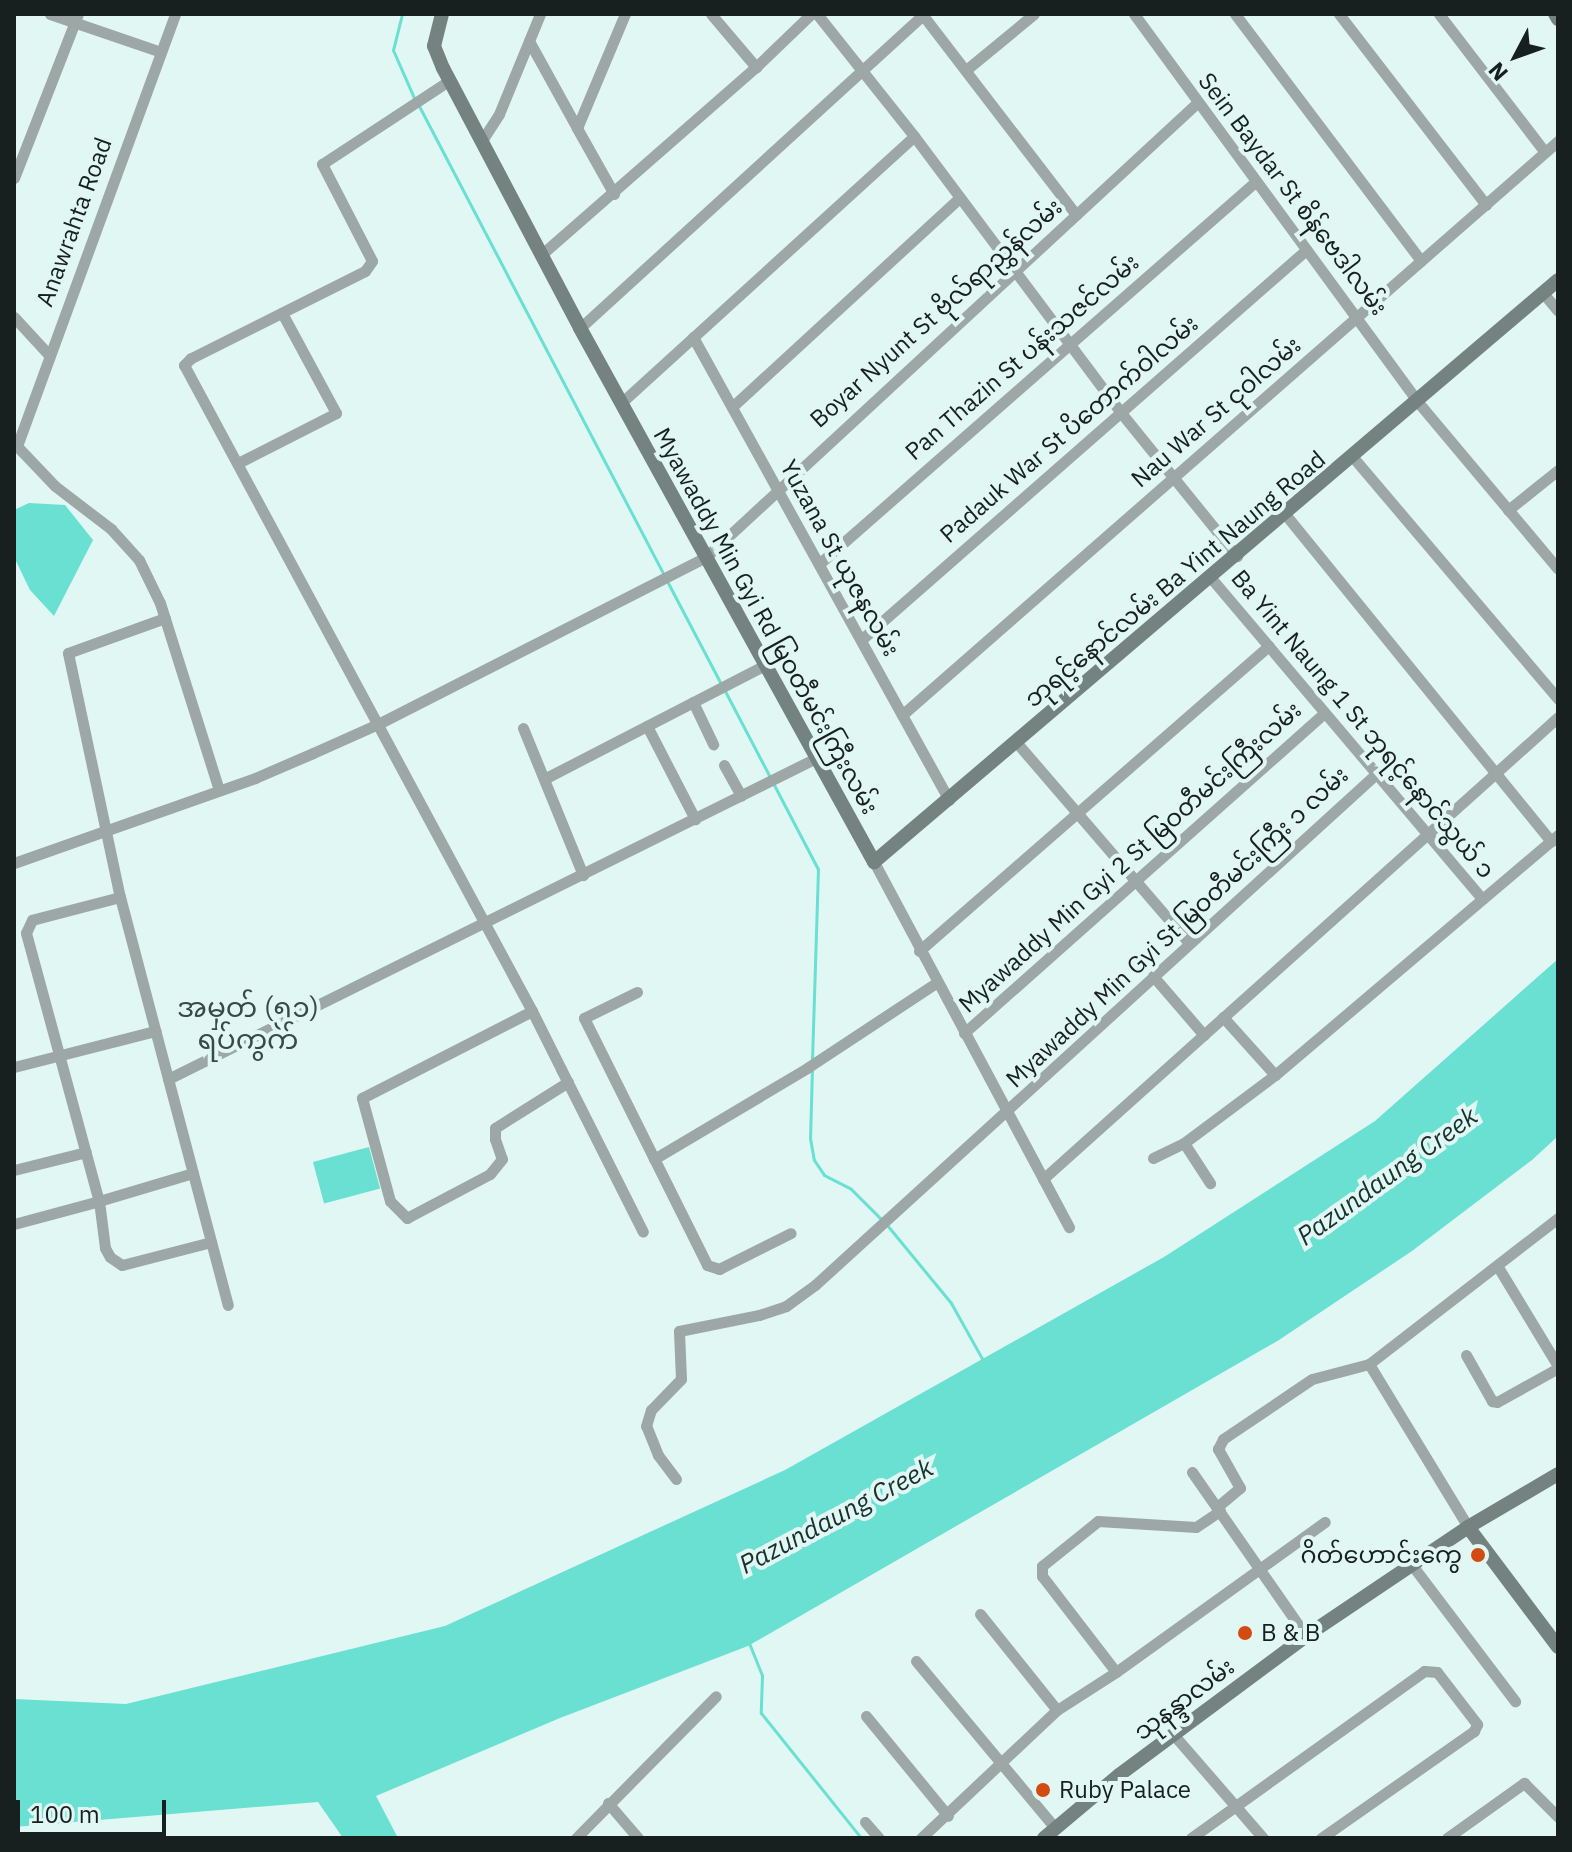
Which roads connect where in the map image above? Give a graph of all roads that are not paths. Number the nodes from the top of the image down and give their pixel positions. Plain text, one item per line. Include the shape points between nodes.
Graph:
1 (50, 14) edge
2 (175, 14) edge
3 (442, 14) edge
4 (540, 14) edge
5 (625, 14) edge
6 (711, 14) edge
7 (811, 14) edge
8 (817, 14) edge
9 (1134, 14) edge
10 (1235, 14) edge
11 (1339, 14) edge
12 (1439, 14) edge
13 (923, 15) edge
14 (1030, 15) edge
15 (77, 19) edge
16 (529, 41) junction
17 (161, 52) junction
18 (756, 67) junction
19 (966, 70) junction
20 (864, 72) junction
21 (450, 80) junction
22 (1197, 103) junction
23 (577, 128) junction
24 (914, 136) junction
25 (1558, 141) edge
26 (481, 142) junction
27 (1545, 152) junction
28 (14, 178) edge
29 (1255, 182) junction
30 (614, 194) junction
31 (959, 198) junction
32 (1486, 205) junction
33 (1076, 215) junction
34 (1306, 250) junction
35 (541, 255) junction
36 (1421, 261) junction
37 (1015, 272) junction
38 (1558, 280) edge
39 (1543, 293) junction
40 (1558, 311) edge
41 (282, 313) junction
42 (14, 317) edge
43 (1357, 317) junction
44 (580, 328) junction
45 (693, 337) junction
46 (1068, 345) junction
47 (48, 354) junction
48 (1417, 401) junction
49 (621, 403) junction
50 (732, 407) junction
51 (1122, 414) junction
52 (16, 444) edge
53 (1352, 456) junction
54 (238, 463) junction
55 (1558, 470) edge
56 (1174, 477) junction
57 (777, 488) junction
58 (1508, 510) junction
59 (1285, 514) junction
60 (1237, 556) junction
61 (706, 557) junction
62 (819, 564) junction
63 (1558, 569) edge
64 (1211, 578) junction
65 (165, 618) junction
66 (861, 640) junction
67 (1269, 646) junction
68 (765, 665) junction
69 (1558, 699) edge
70 (693, 702) junction
71 (1325, 713) junction
72 (902, 715) junction
73 (1558, 717) edge
74 (380, 723) junction
75 (647, 726) junction
76 (523, 728) dead end
77 (1017, 743) junction
78 (713, 744) dead end
79 (816, 758) junction
80 (724, 765) dead end
81 (1495, 773) junction
82 (1376, 774) junction
83 (544, 779) junction
84 (219, 790) junction
85 (955, 795) junction
86 (741, 796) junction
87 (1077, 813) junction
88 (695, 819) junction
89 (105, 831) junction
90 (1426, 833) junction
91 (1554, 838) edge
92 (874, 862) junction
93 (14, 863) edge
94 (583, 875) junction
95 (1136, 881) junction
96 (120, 897) junction
97 (1482, 899) junction
98 (487, 923) junction
99 (1188, 942) junction
100 (919, 951) junction
101 (1153, 976) junction
102 (936, 983) junction
103 (637, 992) dead end
104 (532, 1011) junction
105 (1223, 1017) junction
106 (155, 1031) junction
107 (964, 1033) junction
108 (1204, 1035) junction
109 (60, 1055) junction
110 (14, 1067) edge
111 (1275, 1075) junction
112 (168, 1079) junction
113 (568, 1082) junction
114 (1008, 1112) junction
115 (1184, 1143) junction
116 (86, 1152) junction
117 (1153, 1158) dead end
118 (654, 1159) junction
119 (14, 1170) edge
120 (193, 1173) junction
121 (1043, 1179) junction
122 (1210, 1183) dead end
123 (99, 1201) junction
124 (1558, 1218) edge
125 (14, 1224) edge
126 (1069, 1227) dead end
127 (643, 1232) dead end
128 (791, 1233) dead end
129 (211, 1242) junction
130 (1498, 1267) junction
131 (228, 1305) dead end
132 (1466, 1355) dead end
133 (1369, 1364) junction
134 (1558, 1367) edge
135 (1192, 1472) dead end
136 (1558, 1474) edge
137 (676, 1479) dead end
138 (1219, 1509) junction
139 (1325, 1522) dead end
140 (1468, 1527) junction
141 (1412, 1565) junction
142 (1261, 1567) junction
143 (980, 1614) dead end
144 (1306, 1636) junction
145 (1558, 1647) edge
146 (916, 1661) dead end
147 (1116, 1672) junction
148 (716, 1696) dead end
149 (1515, 1701) dead end
150 (1057, 1710) junction
151 (866, 1716) dead end
152 (1173, 1734) junction
153 (1001, 1761) junction
154 (608, 1803) junction
155 (1235, 1806) junction
156 (948, 1816) junction
157 (1558, 1817) edge
158 (865, 1822) dead end
159 (1050, 1833) edge
160 (576, 1838) edge
161 (638, 1838) edge
162 (879, 1838) edge
163 (921, 1838) edge
164 (1191, 1838) edge
165 (1263, 1838) edge
166 (1321, 1838) edge
167 (1447, 1838) edge

1 - 15 street
2 - 17 street, Anawrahta Road
3 - 21 main road, Myawaddy Min Gyi Rd မြဝတီမင်းကြီးလမ်း via 434,46
4 - 16 street
5 - 23 street
6 - 18 street
7 - 18 street
8 - 20 street
9 - 22 street, Sein Baydar St စိန်ဗေဒါလမ်း
10 - 36 street
11 - 32 street
12 - 27 street
13 - 19 street
13 - 20 street
14 - 19 street
15 - 17 street
15 - 28 street
16 - 23 street
16 - 26 street via 499,114
17 - 47 street, Anawrahta Road
18 - 30 street
19 - 33 street
20 - 24 street
20 - 44 street
21 - 26 main road, Myawaddy Min Gyi Rd မြဝတီမင်းကြီးလမ်း
21 - 41 street via 322,164 372,261 365,271
22 - 29 street, Sein Baydar St စိန်ဗေဒါလမ်း
22 - 33 street, Boyar Nyunt St ဗိုလ်ရာညွှန်လမ်း
23 - 30 street
24 - 31 street
24 - 45 street
25 - 27 street, Nau War St ငုဝါလမ်း
26 - 35 main road, Myawaddy Min Gyi Rd မြဝတီမင်းကြီးလမ်း
27 - 32 street, Nau War St ငုဝါလမ်း
29 - 34 street, Sein Baydar St စိန်ဗေဒါလမ်း
29 - 46 street, Pan Thazin St ပန်းသဇင်လမ်း
30 - 35 street
31 - 37 street
31 - 50 street
32 - 36 street, Nau War St ငုဝါလမ်း
33 - 37 street, Boyar Nyunt St ဗိုလ်ရာညွှန်လမ်း
34 - 43 street, Sein Baydar St စိန်ဗေဒါလမ်း
34 - 51 street, Padauk War St ပိတောက်ဝါလမ်း
35 - 44 main road, Myawaddy Min Gyi Rd မြဝတီမင်းကြီးလမ်း
36 - 43 street, Nau War St ငုဝါလမ်း
37 - 46 street
37 - 57 street, Boyar Nyunt St ဗိုလ်ရာညွှန်လမ်း
38 - 39 main road, ဘုရင့်နောင်လမ်း Ba Yint Naung Road
39 - 40 street
39 - 48 main road, ဘုရင့်နောင်လမ်း Ba Yint Naung Road
41 - 54 street via 184,365
41 - 54 street via 336,413
42 - 47 street
43 - 48 street, Sein Baydar St စိန်ဗေဒါလမ်း
43 - 56 street, Nau War St ငုဝါလမ်း
44 - 49 main road, Myawaddy Min Gyi Rd မြဝတီမင်းကြီးလမ်း
45 - 49 street
45 - 50 street, Yuzana St ယုဇနလမ်း
46 - 51 street
46 - 62 street, Pan Thazin St ပန်းသဇင်လမ်း
47 - 52 street, Anawrahta Road
48 - 53 main road, ဘုရင့်နောင်လမ်း Ba Yint Naung Road
48 - 58 street, Sein Baydar St စိန်ဗေဒါလမ်း
49 - 61 main road, Myawaddy Min Gyi Rd မြဝတီမင်းကြီးလမ်း
50 - 57 street, Yuzana St ယုဇနလမ်း
51 - 56 street
51 - 66 street, Padauk War St ပိတောက်ဝါလမ်း
52 - 65 street via 139,560
53 - 59 main road, ဘုရင့်နောင်လမ်း Ba Yint Naung Road
53 - 69 street
54 - 74 street
55 - 58 street
56 - 60 street
56 - 72 street, Nau War St ငုဝါလမ်း
57 - 61 street, Boyar Nyunt St ဗိုလ်ရာညွှန်လမ်း
57 - 62 street, Yuzana St ယုဇနလမ်း
58 - 63 street, Sein Baydar St စိန်ဗေဒါလမ်း
59 - 60 main road, ဘုရင့်နောင်လမ်း Ba Yint Naung Road
59 - 81 street
60 - 64 main road, ဘုရင့်နောင်လမ်း Ba Yint Naung Road
61 - 68 main road, Myawaddy Min Gyi Rd မြဝတီမင်းကြီးလမ်း
61 - 74 street, Boyar Nyunt St ဗိုလ်ရာညွှန်လမ်း
62 - 66 street, Yuzana St ယုဇနလမ်း
64 - 67 street, Ba Yint Naung 1 St ဘုရင့်နောင်သွယ် ၁
64 - 77 main road, ဘုရင့်နောင်လမ်း Ba Yint Naung Road
65 - 84 street
65 - 89 street via 68,653
66 - 72 street, Yuzana St ယုဇနလမ်း
67 - 71 street, Ba Yint Naung 1 St ဘုရင့်နောင်သွယ် ၁
67 - 87 street
68 - 70 street
68 - 79 main road, Myawaddy Min Gyi Rd မြဝတီမင်းကြီးလမ်း
70 - 75 street
70 - 78 street
71 - 82 street, Ba Yint Naung 1 St ဘုရင့်နောင်သွယ် ၁
71 - 95 street, Myawaddy Min Gyi 2 St မြဝတီမင်းကြီးလမ်း
72 - 85 street, Yuzana St ယုဇနလမ်း
73 - 81 street
74 - 84 street, Boyar Nyunt St ဗိုလ်ရာညွှန်လမ်း
74 - 98 street
75 - 83 street
75 - 88 street
76 - 83 street
77 - 85 main road, ဘုရင့်နောင်လမ်း Ba Yint Naung Road
77 - 87 street
79 - 86 street
79 - 92 main road, Myawaddy Min Gyi Rd မြဝတီမင်းကြီးလမ်း
80 - 86 street
81 - 90 street
81 - 91 street
82 - 90 street, Ba Yint Naung 1 St ဘုရင့်နောင်သွယ် ၁
82 - 99 street, Myawaddy Min Gyi St မြဝတီမင်းကြီး ၁ လမ်း
83 - 94 street
84 - 89 street, Boyar Nyunt St ဗိုလ်ရာညွှန်လမ်း
85 - 92 main road, ဘုရင့်နောင်လမ်း Ba Yint Naung Road
86 - 88 street
87 - 95 street
87 - 100 street
88 - 94 street
89 - 93 street, Boyar Nyunt St ဗိုလ်ရာညွှန်လမ်း
89 - 96 street
90 - 97 street, Ba Yint Naung 1 St ဘုရင့်နောင်သွယ် ၁
90 - 105 street
91 - 97 street
92 - 100 street, Myawaddy Min Gyi Rd မြဝတီမင်းကြီးလမ်း
94 - 98 street
95 - 99 street
95 - 107 street, Myawaddy Min Gyi 2 St မြဝတီမင်းကြီးလမ်း
96 - 106 street
96 - 109 street via 32,920 27,926
97 - 111 street
98 - 104 street
98 - 112 street
99 - 101 street, Myawaddy Min Gyi St မြဝတီမင်းကြီး ၁ လမ်း
100 - 102 street, Myawaddy Min Gyi Rd မြဝတီမင်းကြီးလမ်း
101 - 108 street
101 - 114 street, Myawaddy Min Gyi St မြဝတီမင်းကြီး ၁ လမ်း
102 - 107 street, Myawaddy Min Gyi Rd မြဝတီမင်းကြီးလမ်း
102 - 118 street
103 - 118 street via 584,1018
104 - 113 street
104 - 113 street via 362,1098 390,1201 407,1218 490,1174 502,1159 495,1128
105 - 108 street
105 - 111 street
106 - 109 street
106 - 112 street
107 - 114 street, Myawaddy Min Gyi Rd မြဝတီမင်းကြီးလမ်း
108 - 121 street
109 - 110 street
109 - 116 street
111 - 115 street
112 - 120 street
113 - 127 street
114 - 121 street, Myawaddy Min Gyi Rd မြဝတီမင်းကြီးလမ်း
114 - 137 street, Myawaddy Min Gyi St မြဝတီမင်းကြီး ၁ လမ်း via 786,1306 679,1331 681,1379 651,1410 646,1426
115 - 117 street
115 - 122 street
116 - 119 street
116 - 123 street
118 - 128 street via 712,1270
120 - 123 street
120 - 129 street
121 - 126 street, Myawaddy Min Gyi Rd မြဝတီမင်းကြီးလမ်း
123 - 125 street
123 - 129 street via 105,1248 122,1265
124 - 130 street
129 - 131 street
130 - 133 street
130 - 134 street
132 - 134 street via 1497,1402
133 - 138 street via 1312,1379 1220,1442 1219,1452 1240,1488
133 - 140 street
135 - 138 street
136 - 140 main road, သုနန္ဒာလမ်း
138 - 142 street
138 - 147 street via 1196,1527 1098,1521 1042,1566 1042,1576
139 - 142 street
140 - 141 main road, သုနန္ဒာလမ်း
140 - 145 main road
141 - 144 main road, သုနန္ဒာလမ်း
141 - 149 street
142 - 144 street
142 - 147 street
143 - 150 street
144 - 152 main road, သုနန္ဒာလမ်း
146 - 153 street
147 - 150 street
148 - 154 street
150 - 153 street
151 - 156 street
152 - 155 street
152 - 159 main road, သုနန္ဒာလမ်း
153 - 156 street
153 - 159 street
154 - 160 street
154 - 161 street
155 - 164 street
155 - 165 street
155 - 166 street via 1424,1671 1437,1672 1477,1724 1474,1731
156 - 163 street
157 - 167 street via 1524,1783
158 - 162 street

